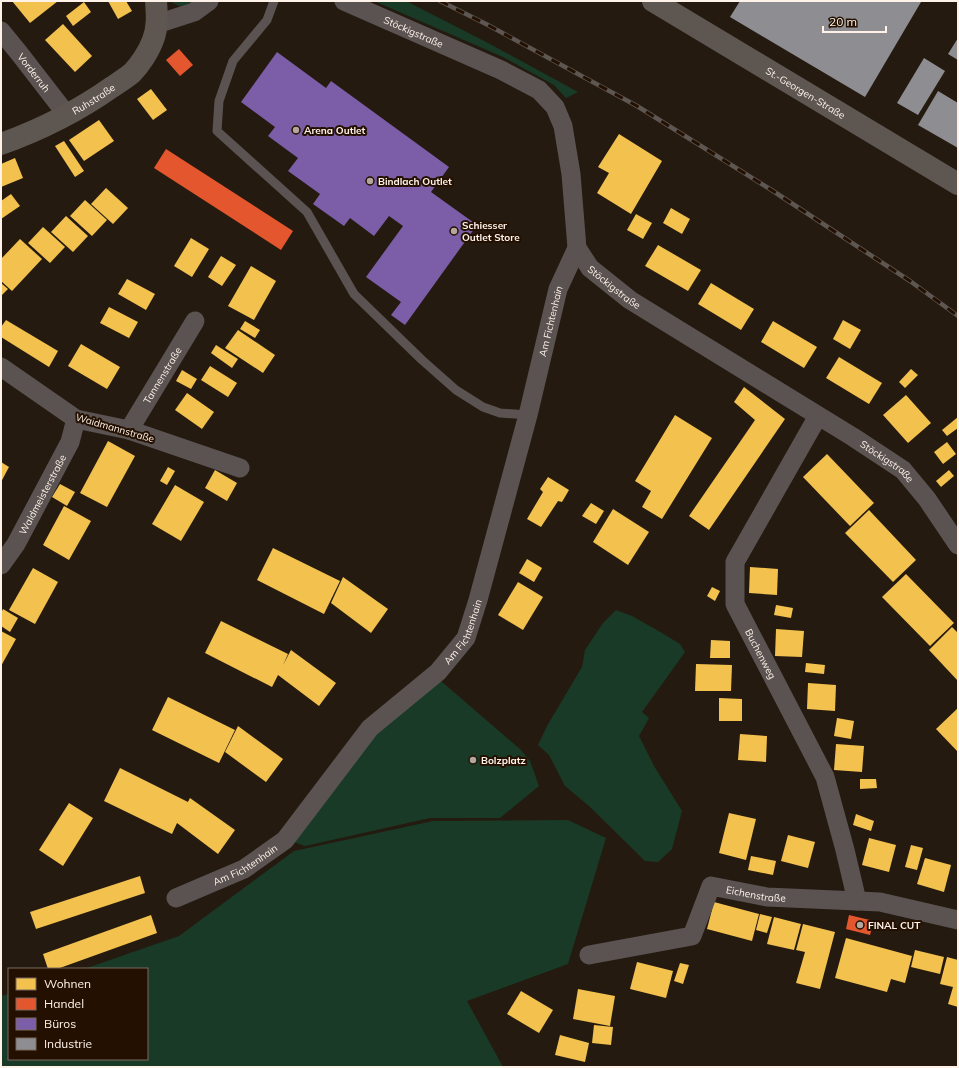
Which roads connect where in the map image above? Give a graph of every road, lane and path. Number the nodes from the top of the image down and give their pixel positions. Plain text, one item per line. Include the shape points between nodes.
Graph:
1 (156, 1) edge
2 (209, 1) edge
3 (274, 1) edge
4 (344, 1) edge
5 (653, 1) edge
6 (158, 24) junction
7 (1, 31) edge
8 (67, 115) junction
9 (1, 144) edge
10 (958, 184) edge
11 (577, 248) junction
12 (194, 321) dead end
13 (1, 367) edge
14 (528, 415) junction
15 (818, 416) junction
16 (76, 419) junction
17 (130, 430) junction
18 (240, 468) dead end
19 (958, 545) edge
20 (1, 565) edge
21 (176, 898) dead end
22 (857, 901) junction
23 (958, 920) edge
24 (589, 955) dead end

1 - 6 street, Ruhstraße
2 - 6 street via 194,12
3 - 14 lane via 267,20 233,61 219,101 217,131 307,212 354,294 422,360 456,390 483,407 500,413
4 - 11 street, Stöckigstraße via 501,70 539,90 555,107 563,126 571,174
5 - 10 street, St.-Georgen-Straße
6 - 8 street, Ruhstraße via 153,41 132,73
7 - 8 street, Vorderruh
8 - 9 street, Ruhstraße
11 - 14 street, Am Fichtenhain via 558,289
11 - 15 street, Stöckigstraße via 590,268 630,300
12 - 17 street, Tannenstraße
13 - 16 street, Waidmannstraße
14 - 21 street, Am Fichtenhain via 466,638 438,672 370,728 285,840 244,869
15 - 19 street, Stöckigstraße via 903,470 927,499
15 - 22 street, Buchenweg via 735,562 735,604 825,777
16 - 17 street, Waidmannstraße
16 - 20 street, Waldmeisterstraße via 70,442 16,544
17 - 18 street, Waidmannstraße
22 - 23 street, Eichenstraße via 880,902
22 - 24 street, Eichenstraße via 767,897 711,886 692,936

